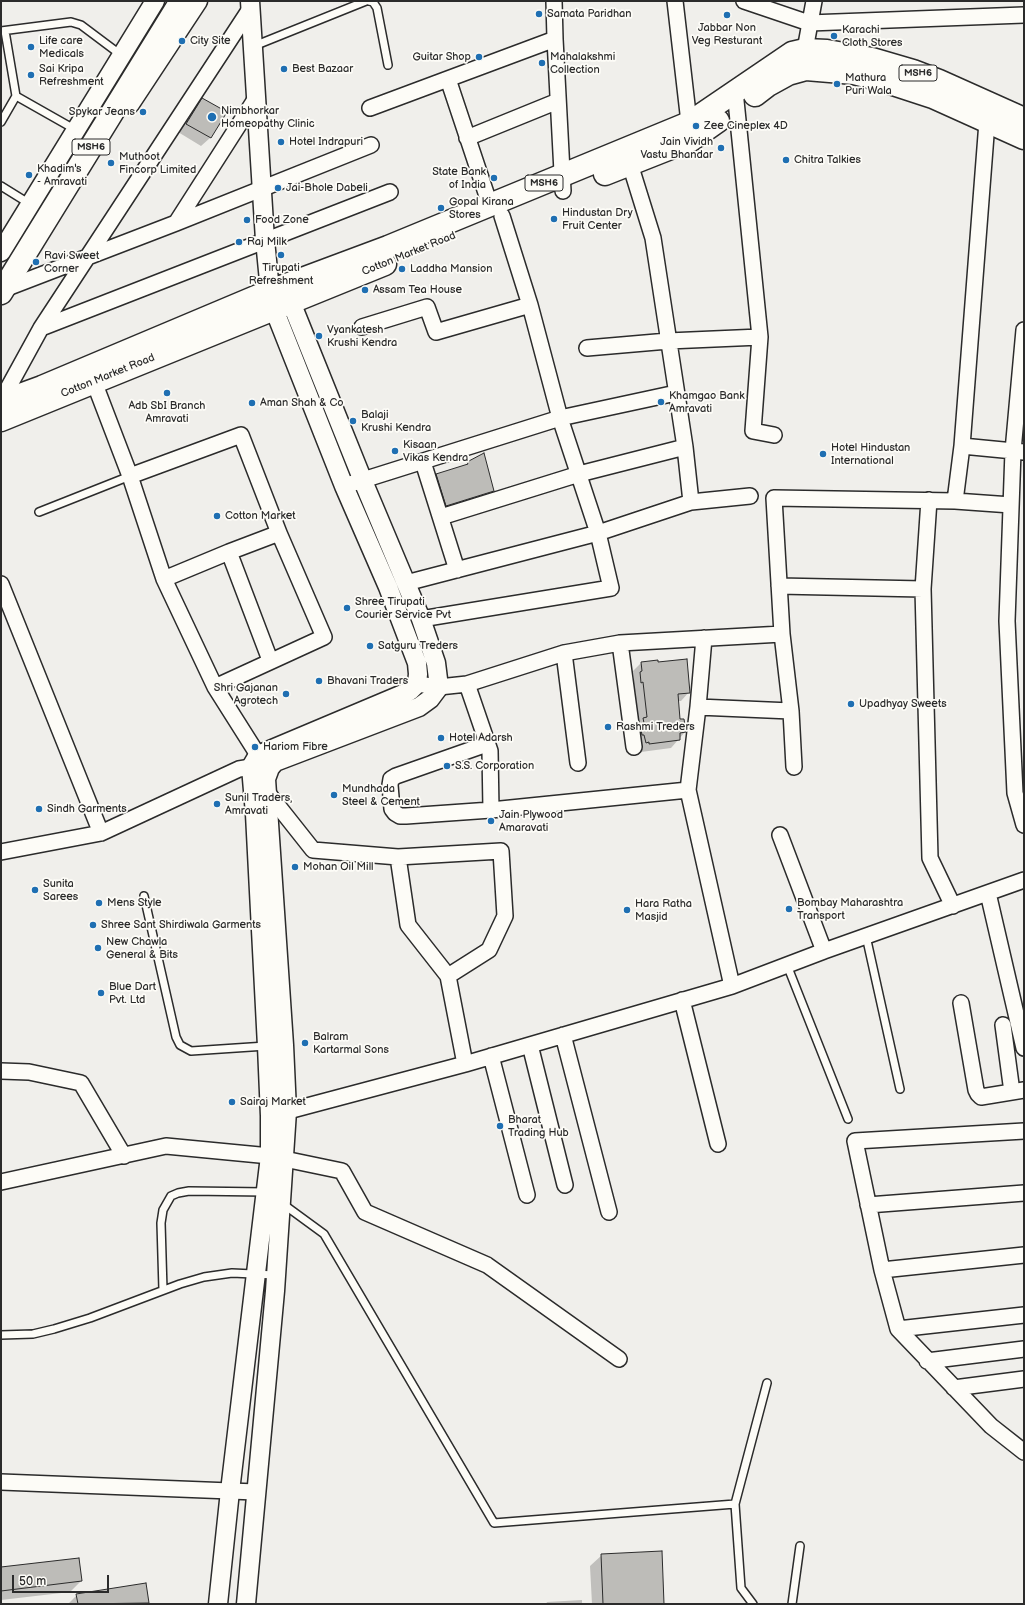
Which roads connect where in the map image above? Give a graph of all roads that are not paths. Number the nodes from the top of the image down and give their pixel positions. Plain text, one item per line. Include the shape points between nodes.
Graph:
1 (155, 1) edge
2 (170, 1) edge
3 (181, 1) edge
4 (198, 1) edge
5 (366, 1) edge
6 (369, 1) edge
7 (554, 1) edge
8 (675, 1) edge
9 (744, 1) edge
10 (814, 1) edge
11 (250, 5) edge
12 (1024, 14) edge
13 (809, 23) junction
14 (3, 31) edge
15 (555, 39) junction
16 (253, 46) junction
17 (121, 55) junction
18 (805, 59) junction
19 (388, 65) dead end
20 (448, 80) junction
21 (16, 96) junction
22 (256, 98) junction
23 (737, 99) junction
24 (558, 102) junction
25 (370, 108) dead end
26 (1024, 119) edge
27 (1, 122) edge
28 (987, 122) junction
29 (76, 130) junction
30 (690, 131) junction
31 (467, 138) junction
32 (1024, 138) edge
33 (371, 145) dead end
34 (630, 164) junction
35 (563, 183) junction
36 (1, 186) edge
37 (261, 189) junction
38 (390, 192) dead end
39 (30, 204) junction
40 (496, 210) junction
41 (176, 223) junction
42 (265, 240) junction
43 (1, 252) edge
44 (87, 258) junction
45 (3, 287) edge
46 (277, 292) junction
47 (530, 305) junction
48 (362, 327) dead end
49 (41, 328) junction
50 (1024, 330) edge
51 (760, 337) junction
52 (668, 341) junction
53 (587, 348) dead end
54 (91, 374) junction
55 (676, 393) junction
56 (1, 402) edge
57 (560, 418) junction
58 (1, 420) edge
59 (774, 435) dead end
60 (962, 446) junction
61 (685, 447) junction
62 (1018, 451) edge
63 (424, 462) junction
64 (579, 474) junction
65 (130, 476) junction
66 (362, 481) junction
67 (344, 486) junction
68 (750, 496) dead end
69 (929, 500) junction
70 (956, 500) junction
71 (691, 502) junction
72 (1011, 505) junction
73 (40, 512) dead end
74 (441, 517) junction
75 (279, 533) junction
76 (598, 533) junction
77 (229, 552) junction
78 (458, 570) junction
79 (164, 579) junction
80 (406, 583) junction
81 (1, 584) edge
82 (779, 586) junction
83 (923, 589) junction
84 (422, 619) junction
85 (782, 634) junction
86 (704, 638) junction
87 (620, 643) junction
88 (564, 653) junction
89 (270, 660) junction
90 (416, 684) junction
91 (467, 684) junction
92 (215, 687) junction
93 (439, 687) junction
94 (698, 707) junction
95 (791, 711) junction
96 (487, 744) junction
97 (634, 747) dead end
98 (578, 763) dead end
99 (794, 767) dead end
100 (261, 775) junction
101 (688, 790) junction
102 (491, 810) junction
103 (1024, 825) edge
104 (101, 833) junction
105 (780, 835) dead end
106 (1, 852) edge
107 (398, 857) junction
108 (1024, 880) edge
109 (988, 893) junction
110 (144, 896) dead end
111 (953, 906) junction
112 (866, 936) junction
113 (824, 951) junction
114 (787, 965) junction
115 (448, 976) junction
116 (732, 986) junction
117 (682, 1000) junction
118 (961, 1003) dead end
119 (1003, 1025) dead end
120 (563, 1035) junction
121 (530, 1045) junction
122 (276, 1046) junction
123 (1024, 1048) edge
124 (491, 1056) junction
125 (465, 1064) junction
126 (1, 1071) edge
127 (900, 1089) dead end
128 (1018, 1091) edge
129 (279, 1114) junction
130 (848, 1119) dead end
131 (1024, 1131) edge
132 (718, 1144) dead end
133 (124, 1156) junction
134 (277, 1157) junction
135 (1, 1182) edge
136 (565, 1185) dead end
137 (266, 1192) junction
138 (1024, 1193) edge
139 (527, 1195) dead end
140 (282, 1203) junction
141 (868, 1205) junction
142 (609, 1212) dead end
143 (1024, 1255) edge
144 (882, 1270) junction
145 (255, 1274) junction
146 (276, 1275) junction
147 (163, 1290) junction
148 (1024, 1315) edge
149 (898, 1329) junction
150 (1, 1335) edge
151 (1024, 1349) edge
152 (620, 1359) dead end
153 (927, 1361) junction
154 (1024, 1379) edge
155 (767, 1383) dead end
156 (954, 1388) junction
157 (1024, 1452) edge
158 (1, 1482) edge
159 (230, 1491) junction
160 (256, 1492) junction
161 (735, 1504) junction
162 (800, 1546) dead end
163 (218, 1604) edge
164 (246, 1604) edge
165 (753, 1604) edge
166 (792, 1604) edge

1 - 17 street
2 - 45 main road via 130,62
3 - 45 main road, MSH6
4 - 45 street
5 - 16 lane
6 - 19 lane via 377,8
7 - 15 street
8 - 30 street
9 - 13 street
10 - 13 street
11 - 16 street
11 - 44 street
12 - 13 street
13 - 18 street
14 - 17 lane via 71,22 81,25
14 - 21 lane
15 - 20 street
15 - 24 street
16 - 22 street
17 - 29 street
18 - 23 main road, Cotton Market Road / MSH6 via 788,74 768,86
18 - 26 main road, MSH6 via 827,51 872,59 913,71
18 - 28 main road, MSH6 via 833,70 878,79 932,97
20 - 25 street
20 - 31 street
21 - 27 lane
21 - 29 lane
22 - 37 street
22 - 41 street
23 - 30 main road, Cotton Market Road / MSH6
23 - 51 street
24 - 31 street
24 - 35 street
28 - 32 main road, MSH6
28 - 60 street
29 - 39 street
30 - 34 main road, Cotton Market Road / MSH6
30 - 35 main road, Cotton Market Road / MSH6
31 - 40 street
33 - 37 street
34 - 35 main road, Cotton Market Road / MSH6
34 - 52 street via 653,238
35 - 40 main road, Cotton Market Road / MSH6
36 - 39 lane
37 - 41 street
37 - 42 street
38 - 42 street
39 - 43 street
40 - 46 main road, Cotton Market Road / MSH6 via 388,247
40 - 47 street
41 - 44 street
42 - 46 street
42 - 49 street
44 - 45 street
44 - 49 street
46 - 54 main road, Cotton Market Road / MSH6
46 - 66 street
46 - 67 street
47 - 48 street via 436,332 428,308
47 - 57 street
49 - 56 street
50 - 62 street
51 - 52 street
51 - 59 street via 753,431
52 - 53 street
52 - 55 street
54 - 56 main road, Cotton Market Road / MSH6 via 42,387
54 - 58 main road, Cotton Market Road / MSH6
54 - 65 street
55 - 57 street
55 - 61 street
57 - 63 street
57 - 64 street
60 - 62 street
60 - 70 street
61 - 64 street
61 - 71 street
62 - 72 street
63 - 66 street
63 - 74 street
64 - 74 street
64 - 76 street
65 - 73 lane
65 - 75 street via 241,435
65 - 79 street
66 - 67 street
66 - 80 street
67 - 90 street via 388,586 417,663
68 - 71 street
69 - 70 street
69 - 82 street via 774,498
69 - 83 street
70 - 72 street
71 - 76 street
72 - 103 street via 1007,621 1015,793
74 - 78 street
75 - 77 street
75 - 89 street via 324,637
76 - 78 street
76 - 84 street via 611,588
77 - 79 street
77 - 89 street
78 - 80 street
79 - 92 street
80 - 84 street
81 - 104 street
82 - 83 street
82 - 85 street
83 - 111 street via 930,858
84 - 93 street via 436,663
85 - 86 street
85 - 95 street
86 - 87 street
86 - 94 street
87 - 88 street
87 - 97 street
88 - 91 street
88 - 98 street
89 - 92 street
90 - 93 street
90 - 100 street via 410,691
91 - 93 street
91 - 96 street
92 - 100 street
93 - 100 street via 430,699 419,707 275,762
94 - 95 street
94 - 101 street
95 - 99 street
96 - 102 street via 490,751
96 - 102 street via 396,776 391,779 390,785 392,809 400,816
100 - 104 street via 239,769
100 - 107 street via 313,850
100 - 122 street
101 - 102 street
101 - 116 street
104 - 106 street
105 - 113 street
107 - 115 street via 408,925
107 - 115 street via 501,851 505,916 489,950
108 - 109 street
109 - 111 street
109 - 123 street
110 - 122 lane via 176,1037 180,1045 191,1051
111 - 112 street
112 - 113 street
112 - 127 lane
113 - 114 street
114 - 116 street
114 - 130 lane
115 - 125 street
116 - 117 street
117 - 120 street
117 - 132 street
118 - 128 street via 978,1094 981,1097
119 - 128 street
120 - 121 street
120 - 142 street
121 - 124 street
121 - 136 street
122 - 129 street
124 - 125 street
124 - 139 street
125 - 129 street
126 - 133 street via 29,1072 81,1083
129 - 134 street
131 - 141 street via 855,1141
133 - 134 street via 166,1146
133 - 135 street
134 - 137 street
134 - 140 street
134 - 152 street via 342,1171 364,1212 487,1265
137 - 140 lane
137 - 145 street
137 - 147 lane via 189,1191 171,1196 163,1210 161,1223
138 - 141 street
140 - 146 street
140 - 161 lane via 324,1234 494,1523
141 - 144 street
143 - 144 street
144 - 149 street
145 - 146 lane
145 - 147 lane via 218,1274
145 - 159 street
146 - 160 street
147 - 150 lane via 54,1329 32,1334
148 - 149 street
149 - 153 street
151 - 153 street
153 - 156 street
154 - 156 street
155 - 161 lane
156 - 157 street via 991,1426
158 - 159 street
159 - 160 street
159 - 163 street
160 - 164 street
161 - 165 lane via 741,1588
162 - 166 lane

